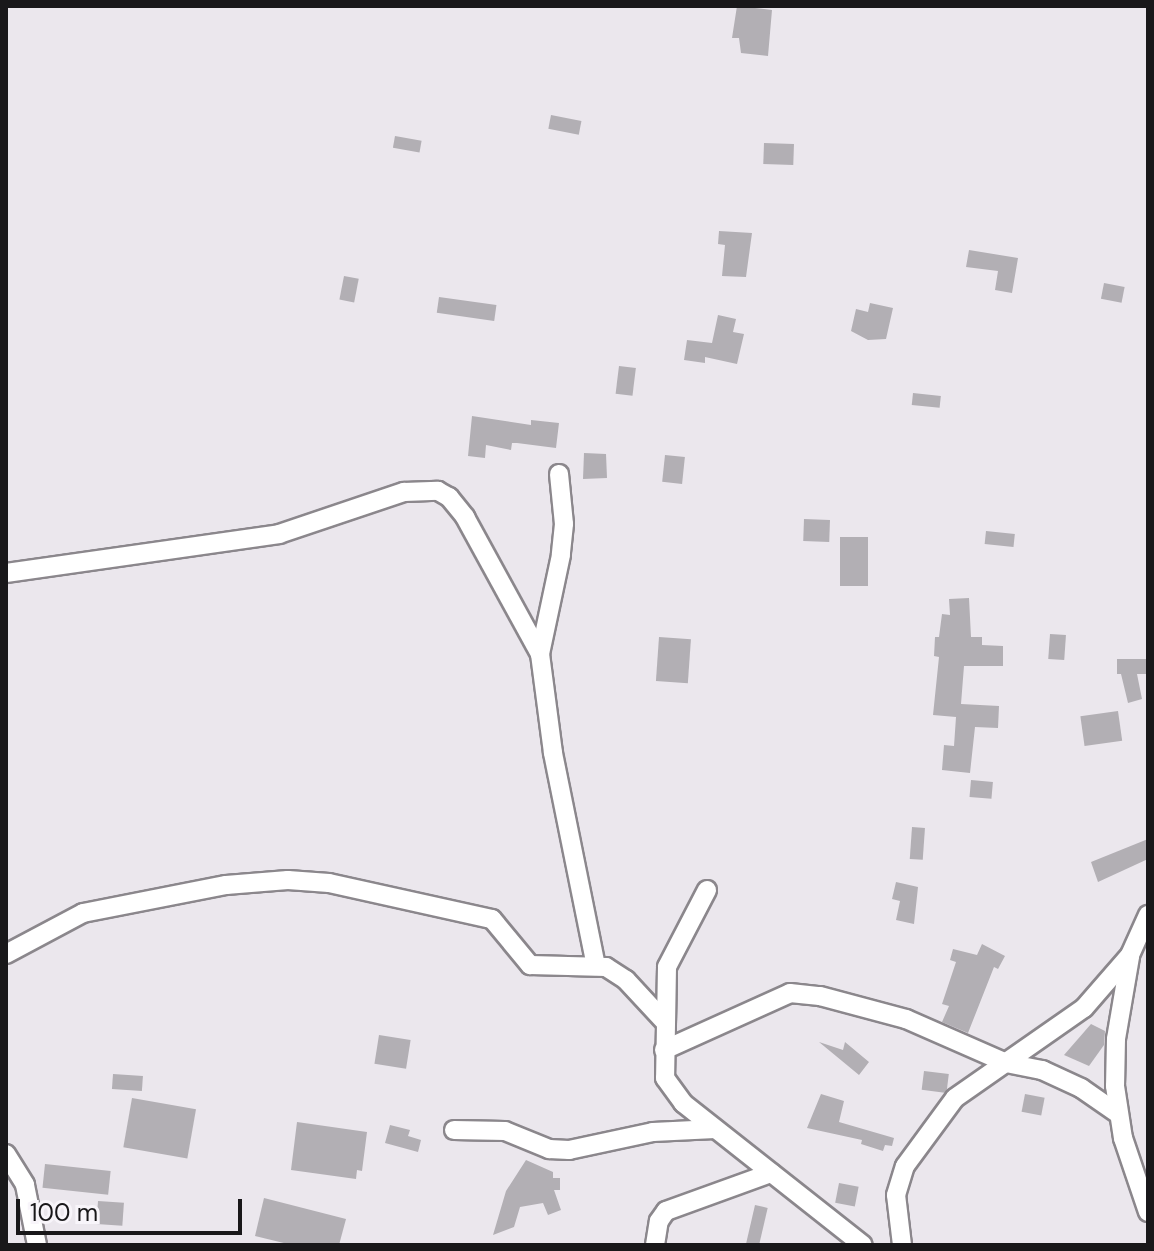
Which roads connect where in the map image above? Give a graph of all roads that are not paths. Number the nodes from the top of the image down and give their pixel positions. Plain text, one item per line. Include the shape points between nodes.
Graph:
1 (559, 474) dead end
2 (6, 573) edge
3 (540, 654) junction
4 (707, 890) dead end
5 (1148, 915) edge
6 (6, 954) edge
7 (1130, 955) junction
8 (596, 966) junction
9 (665, 1022) junction
10 (664, 1050) junction
11 (1006, 1063) junction
12 (1117, 1113) junction
13 (715, 1129) junction
14 (454, 1130) dead end
15 (6, 1154) edge
16 (771, 1173) junction
17 (1148, 1212) edge
18 (37, 1245) edge
19 (655, 1245) edge
20 (863, 1245) edge
21 (902, 1245) edge

1 - 3 street via 561,555
2 - 3 street via 279,534 404,492 438,491 465,517
3 - 8 street via 553,753
4 - 9 street via 667,967
5 - 7 street
6 - 8 street via 83,913 226,885 288,880 329,883 492,919 530,965
7 - 11 street via 1084,1008
7 - 12 street via 1116,1039
8 - 9 street via 626,980
9 - 10 street
10 - 11 street via 790,993 906,1019
10 - 13 street via 665,1078 683,1103
11 - 12 street via 1062,1078
11 - 21 street via 955,1098 905,1166 896,1195
12 - 17 street
13 - 14 street via 653,1132 569,1150 549,1149 505,1131
13 - 16 street
15 - 18 street via 25,1185
16 - 19 street via 666,1211
16 - 20 street

